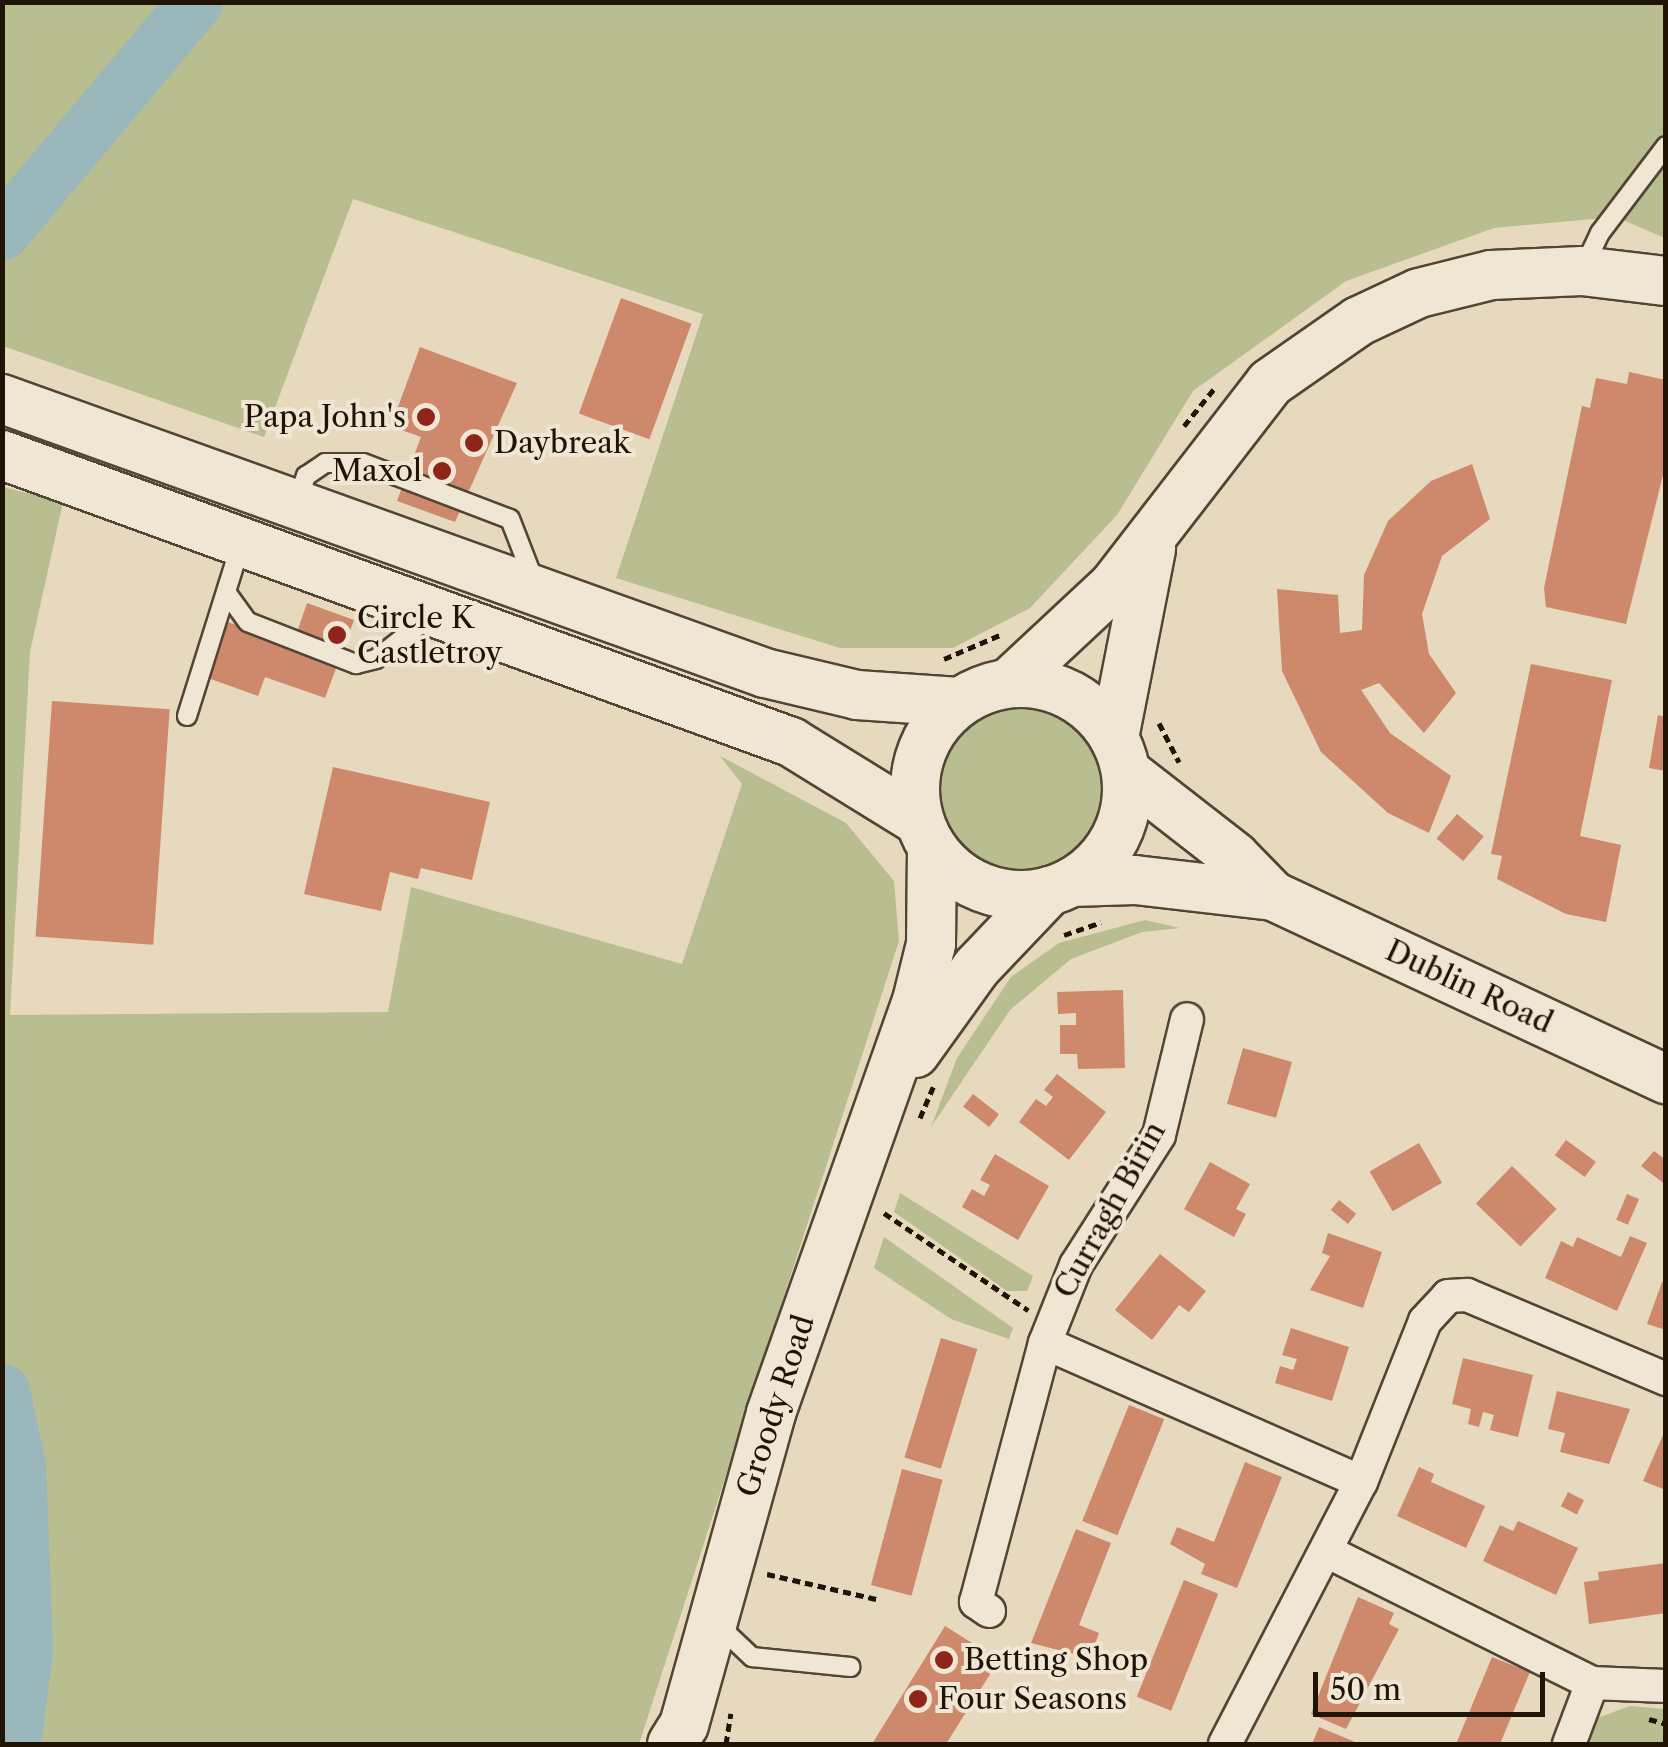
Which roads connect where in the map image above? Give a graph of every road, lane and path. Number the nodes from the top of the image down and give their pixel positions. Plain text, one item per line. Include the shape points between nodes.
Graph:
1 (1666, 146) edge
2 (1582, 271) junction
3 (1666, 281) edge
4 (2, 399) edge
5 (22, 461) edge
6 (221, 476) junction
7 (297, 502) junction
8 (1154, 536) junction
9 (243, 538) junction
10 (330, 570) junction
11 (226, 592) junction
12 (456, 617) junction
13 (1018, 626) dead end
14 (938, 660) dead end
15 (1009, 683) junction
16 (959, 702) junction
17 (1156, 706) dead end
18 (187, 716) dead end
19 (1120, 755) junction
20 (1186, 772) dead end
21 (926, 834) junction
22 (1060, 887) junction
23 (1273, 896) junction
24 (1104, 921) dead end
25 (1054, 938) dead end
26 (1187, 1019) dead end
27 (1666, 1079) edge
28 (888, 1093) junction
29 (881, 1211) dead end
30 (1049, 1331) junction
31 (1666, 1379) edge
32 (1360, 1482) junction
33 (1328, 1552) junction
34 (754, 1571) dead end
35 (876, 1599) dead end
36 (712, 1611) junction
37 (989, 1612) dead end
38 (850, 1667) dead end
39 (1592, 1683) junction
40 (1666, 1686) edge
41 (681, 1738) edge
42 (1225, 1744) edge
43 (1569, 1744) edge

1 - 2 lane via 1600,233
2 - 3 main road
2 - 8 main road via 1491,275 1419,293 1332,338 1270,383 1224,433
4 - 6 main road
5 - 9 main road
6 - 7 main road
6 - 9 main road
7 - 10 main road
7 - 16 main road via 765,673 857,695
8 - 15 main road
8 - 19 main road
9 - 10 main road
9 - 11 lane
10 - 12 main road
11 - 12 lane via 248,622 356,664 376,659 414,624
11 - 18 lane
12 - 21 main road via 791,742
13 - 14 path
15 - 16 main road
15 - 19 main road via 1070,694
16 - 21 main road via 920,755
17 - 20 path via 1162,735
19 - 22 main road via 1116,836
19 - 23 main road
21 - 22 main road via 984,888
21 - 28 main road via 931,944
22 - 23 main road via 1136,880
22 - 28 main road via 976,968
23 - 27 main road, Dublin Road
24 - 25 path
26 - 30 street, Curragh Birin via 1159,1135 1084,1252
28 - 36 main road, Groody Road via 771,1413
29 - 30 path
30 - 32 street
30 - 37 street, Curragh Birin via 976,1602
31 - 32 street via 1467,1295 1448,1296 1425,1320
32 - 33 street
33 - 39 street
33 - 42 street
34 - 35 path
36 - 38 lane via 728,1641 752,1658
36 - 41 main road, Groody Road
39 - 40 street
39 - 43 street

